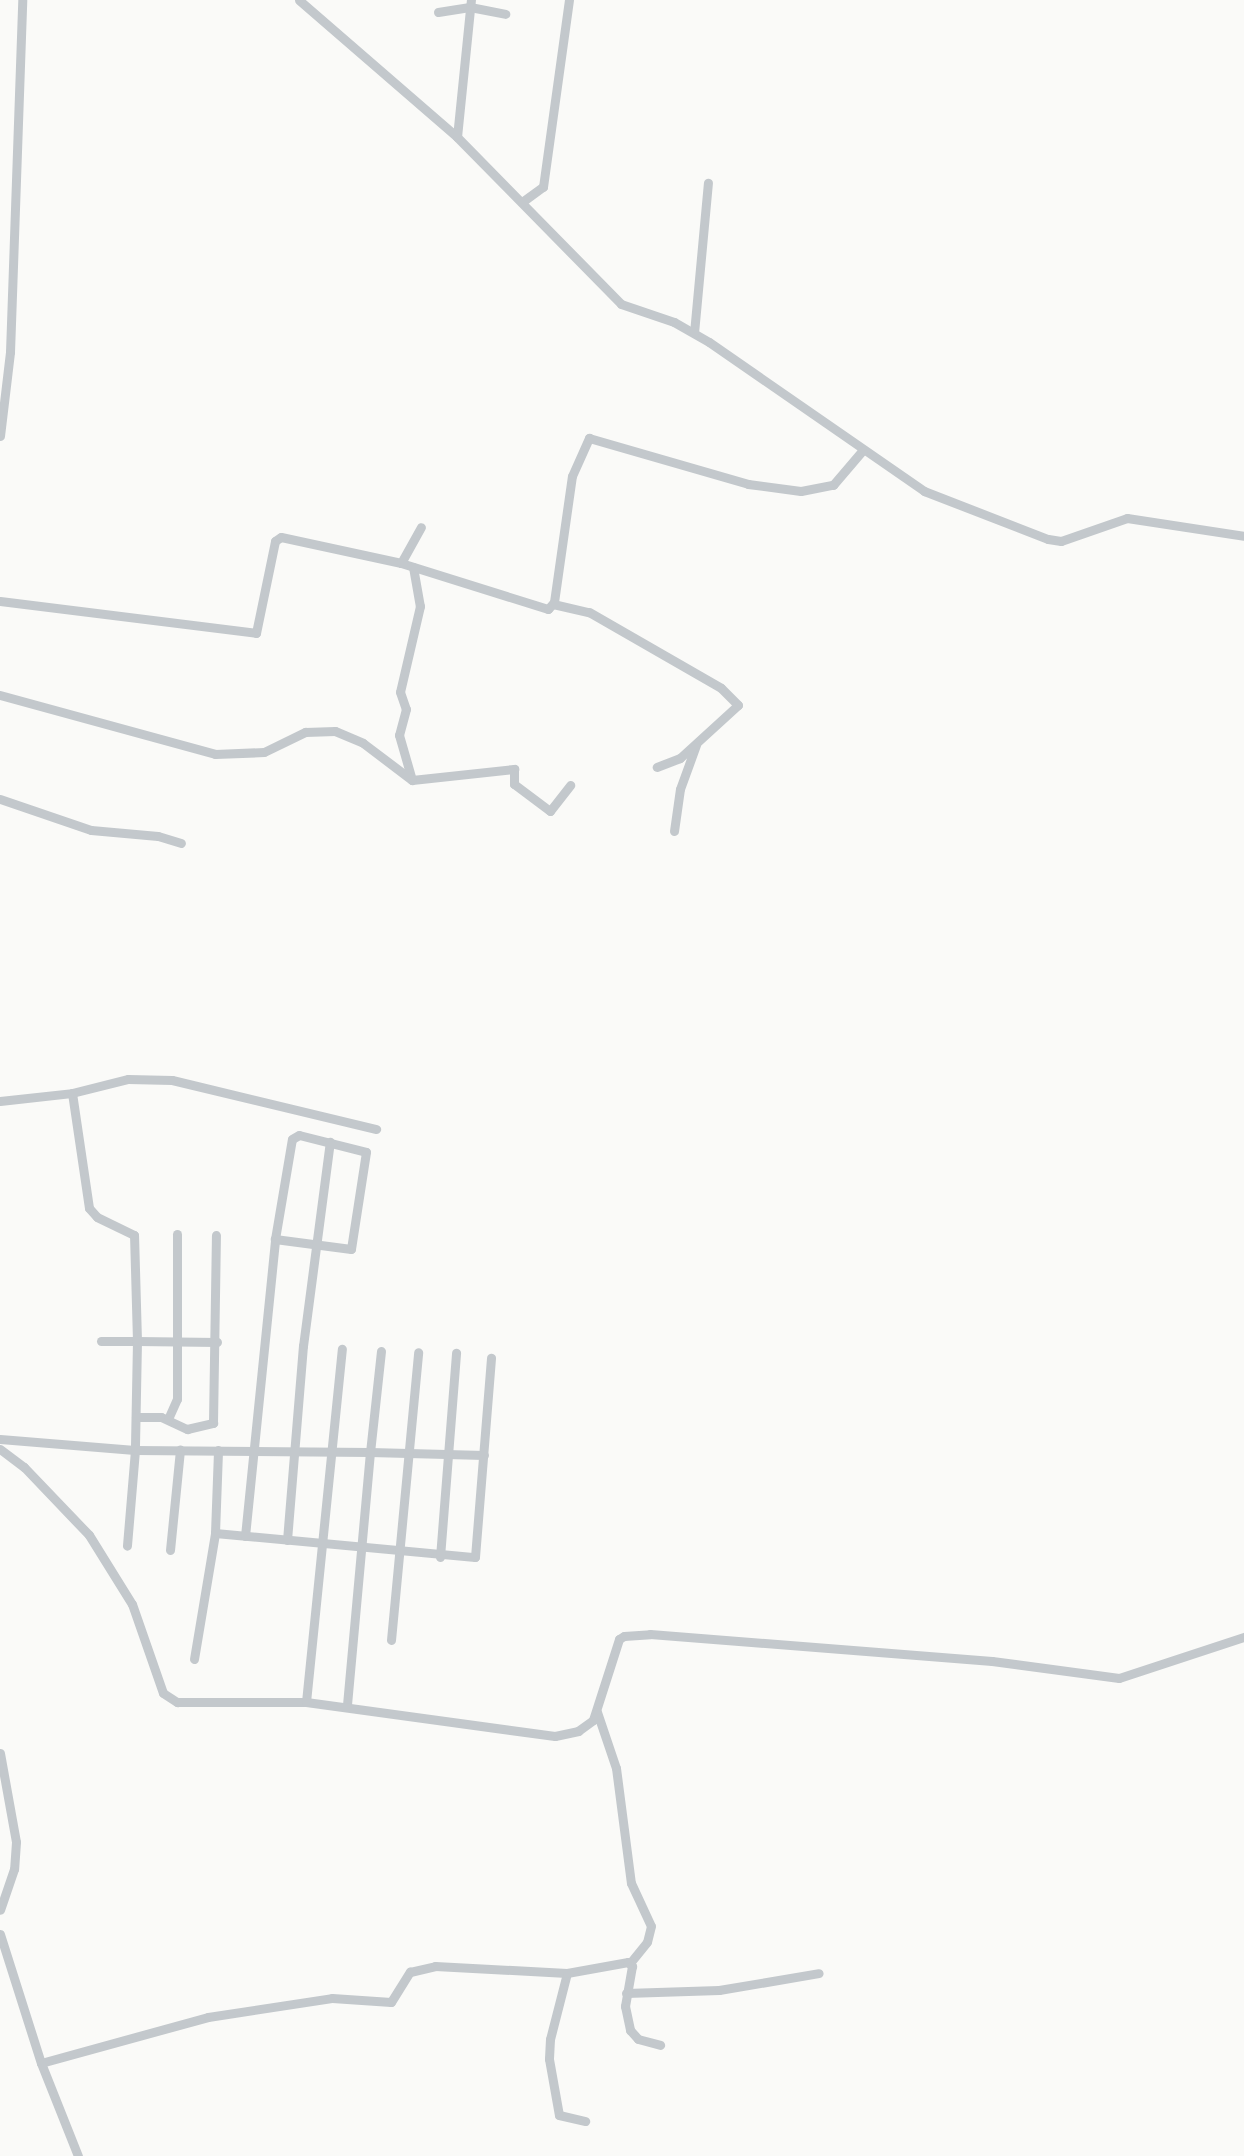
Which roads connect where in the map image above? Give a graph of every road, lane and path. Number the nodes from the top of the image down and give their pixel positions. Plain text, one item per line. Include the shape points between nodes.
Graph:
1 (22, 0) edge
2 (298, 0) edge
3 (568, 0) edge
4 (471, 4) edge
5 (438, 12) dead end
6 (505, 14) dead end
7 (456, 138) junction
8 (708, 183) dead end
9 (522, 202) junction
10 (694, 333) junction
11 (5, 352) edge
12 (0, 436) edge
13 (862, 450) junction
14 (421, 527) dead end
15 (1244, 536) edge
16 (400, 563) junction
17 (413, 567) junction
18 (0, 601) edge
19 (553, 604) junction
20 (0, 695) edge
21 (696, 745) junction
22 (657, 767) dead end
23 (412, 780) junction
24 (570, 785) dead end
25 (0, 798) edge
26 (674, 831) dead end
27 (181, 843) dead end
28 (72, 1093) junction
29 (0, 1100) edge
30 (376, 1129) dead end
31 (330, 1142) junction
32 (177, 1234) dead end
33 (216, 1236) dead end
34 (275, 1239) junction
35 (314, 1245) junction
36 (101, 1341) dead end
37 (137, 1341) junction
38 (179, 1342) junction
39 (218, 1342) junction
40 (342, 1349) dead end
41 (381, 1351) dead end
42 (418, 1352) dead end
43 (456, 1353) dead end
44 (491, 1358) dead end
45 (136, 1418) junction
46 (168, 1419) junction
47 (0, 1438) edge
48 (253, 1448) junction
49 (0, 1449) edge
50 (180, 1449) junction
51 (292, 1449) junction
52 (136, 1450) junction
53 (218, 1450) junction
54 (332, 1452) junction
55 (370, 1452) junction
56 (409, 1452) junction
57 (449, 1453) junction
58 (484, 1455) junction
59 (215, 1533) junction
60 (245, 1536) junction
61 (287, 1540) junction
62 (324, 1543) junction
63 (127, 1546) dead end
64 (360, 1548) junction
65 (170, 1550) dead end
66 (402, 1554) junction
67 (440, 1557) junction
68 (1244, 1637) edge
69 (391, 1640) dead end
70 (194, 1658) dead end
71 (306, 1702) junction
72 (347, 1707) junction
73 (597, 1712) junction
74 (0, 1753) edge
75 (0, 1910) edge
76 (0, 1934) edge
77 (630, 1963) junction
78 (568, 1973) junction
79 (819, 1973) dead end
80 (626, 1993) junction
81 (660, 2044) dead end
82 (40, 2063) junction
83 (585, 2122) dead end
84 (78, 2156) edge

1 - 11 street
2 - 7 street
3 - 9 street via 543,186
4 - 5 street
4 - 6 street
4 - 7 street
7 - 9 street
8 - 10 street
9 - 10 street via 621,304
10 - 13 street
11 - 12 street
13 - 15 street via 924,491 1048,539 1062,541 1127,518
13 - 19 street via 833,485 801,491 748,484 589,438 564,511
14 - 16 street
16 - 17 street
16 - 18 street via 277,538 258,631 252,634
17 - 19 street via 542,608
17 - 23 street via 420,606 400,692 406,709 399,735
19 - 21 street via 589,612 728,692 738,705 734,712
20 - 23 street via 215,754 264,752 305,732 335,731
21 - 22 street
21 - 26 street
23 - 24 street via 514,769 514,784 550,811
25 - 27 street via 91,830
28 - 29 street
28 - 30 street via 128,1079 172,1080
28 - 37 street via 89,1208 134,1234
31 - 34 street via 293,1137
31 - 35 street
31 - 35 street via 368,1157 351,1249
32 - 38 street
33 - 39 street
34 - 35 street
34 - 48 street
35 - 51 street
36 - 37 street
37 - 38 street
37 - 45 street
38 - 39 street
38 - 46 street via 177,1399
39 - 46 street via 212,1422 187,1428
40 - 54 street
41 - 55 street
42 - 56 street
43 - 57 street
44 - 58 street
45 - 46 street
45 - 52 street
47 - 52 street
48 - 51 street
48 - 53 street
48 - 60 street
49 - 71 street via 90,1535 132,1604 169,1699
50 - 52 street
50 - 53 street
50 - 65 street
51 - 54 street
51 - 61 street
52 - 63 street
53 - 59 street
54 - 55 street
54 - 62 street
55 - 56 street
55 - 64 street
56 - 57 street
56 - 66 street
57 - 58 street
57 - 67 street
58 - 67 street via 475,1557
59 - 60 street
59 - 70 street
60 - 61 street
61 - 62 street
62 - 64 street
62 - 71 street
64 - 66 street
64 - 72 street
66 - 67 street
66 - 69 street
68 - 73 street via 1118,1678 992,1661 637,1634 619,1639
71 - 72 street
72 - 73 street via 555,1736 589,1726
73 - 77 street via 616,1768 631,1883 652,1926
74 - 75 street via 16,1842
76 - 82 street
77 - 78 street
77 - 80 street
78 - 82 street via 419,1968 391,2002 332,1998 208,2016
78 - 83 street via 549,2058 558,2111
79 - 80 street via 719,1990
80 - 81 street via 633,2035
82 - 84 street

